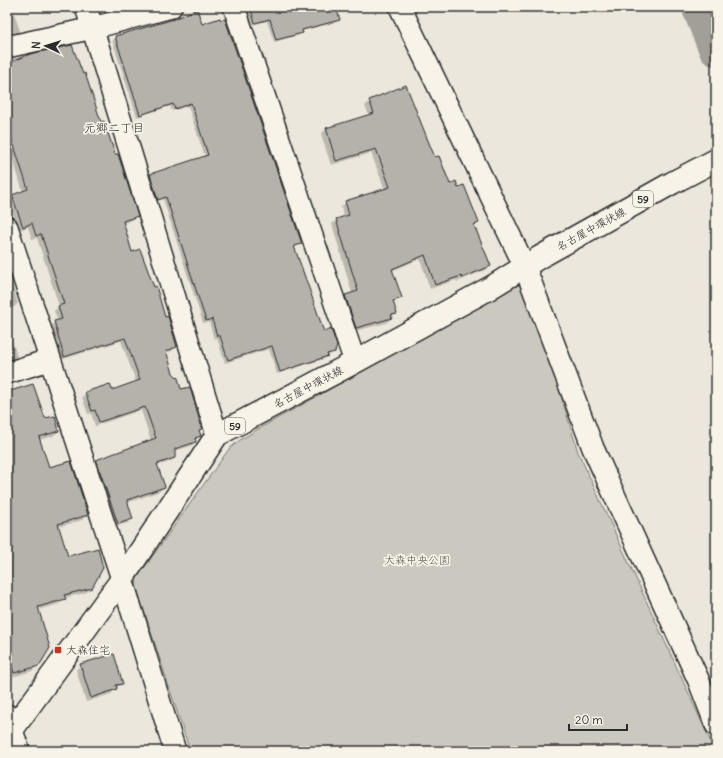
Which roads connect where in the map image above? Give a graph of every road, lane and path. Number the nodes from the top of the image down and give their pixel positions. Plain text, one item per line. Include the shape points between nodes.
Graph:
1 (86, 7) edge
2 (171, 7) edge
3 (234, 7) edge
4 (400, 7) edge
5 (93, 28) junction
6 (7, 47) edge
7 (716, 160) edge
8 (7, 227) edge
9 (524, 267) junction
10 (49, 360) junction
11 (355, 362) junction
12 (7, 373) edge
13 (217, 435) junction
14 (122, 579) junction
15 (716, 725) edge
16 (8, 726) edge
17 (19, 751) edge
18 (174, 751) edge

1 - 5 street
2 - 5 street
3 - 11 street
4 - 9 street
5 - 6 street
5 - 13 street
7 - 9 main road, 名古屋中環状線 / 59
8 - 10 street
9 - 11 main road, 名古屋中環状線 / 59
9 - 15 street via 593,448 695,672
10 - 12 street
10 - 14 street
11 - 13 main road, 名古屋中環状線 / 59
13 - 14 main road, 名古屋中環状線 / 59
14 - 16 main road, 名古屋中環状線 / 59
14 - 18 street
16 - 17 street

